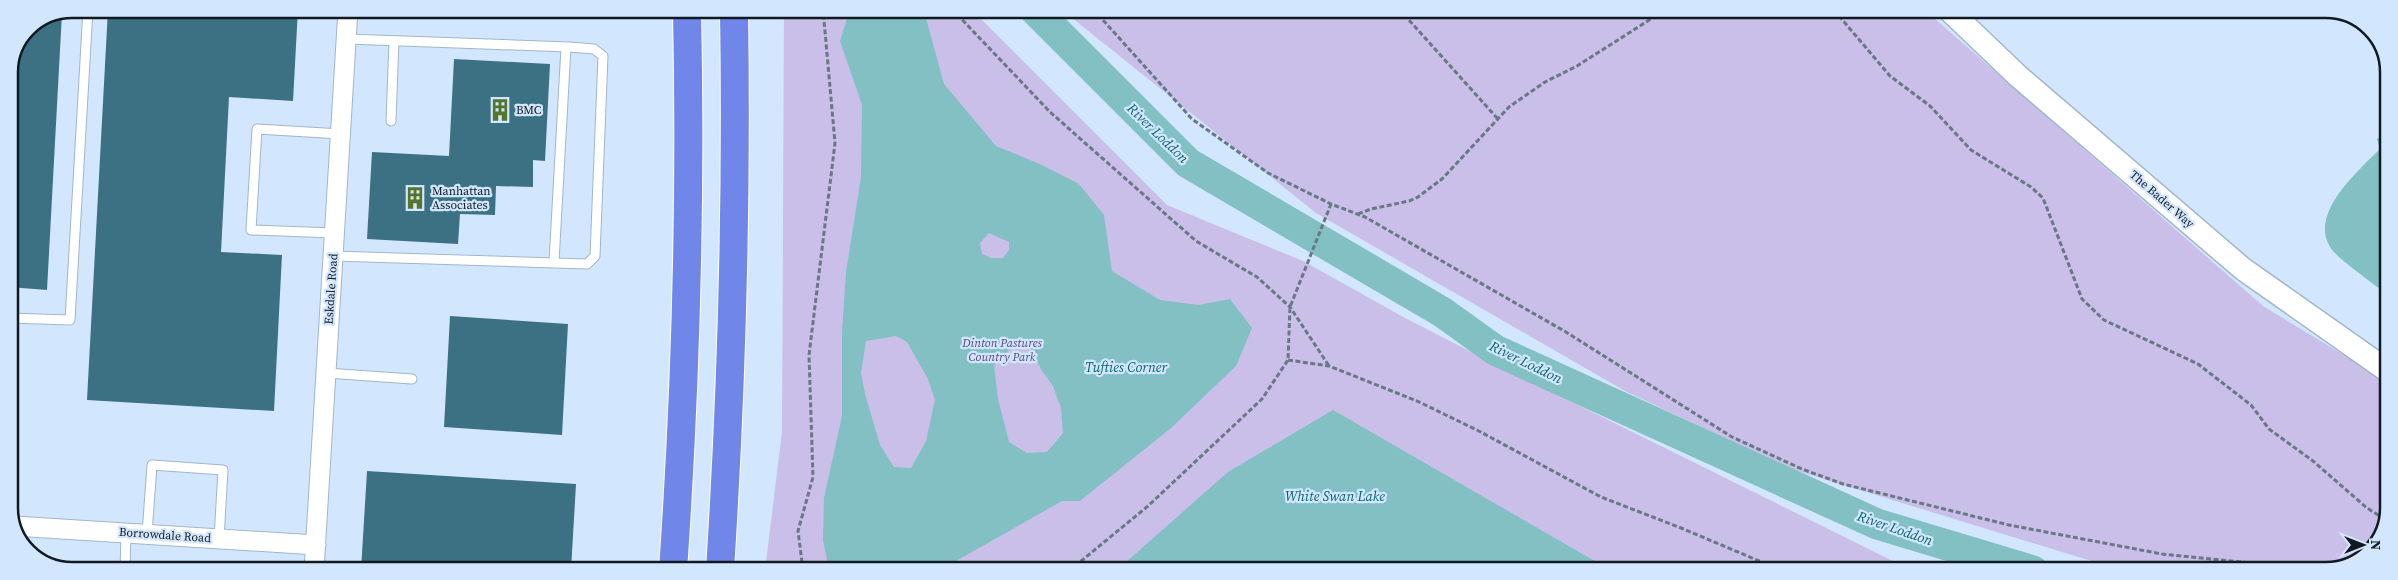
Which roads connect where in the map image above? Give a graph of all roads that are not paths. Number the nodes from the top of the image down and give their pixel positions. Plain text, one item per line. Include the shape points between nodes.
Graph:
1 (87, 18) edge
2 (348, 18) edge
3 (684, 18) edge
4 (687, 18) edge
5 (734, 18) edge
6 (1957, 18) edge
7 (347, 39) junction
8 (394, 40) junction
9 (566, 47) junction
10 (688, 57) junction
11 (391, 121) dead end
12 (341, 134) junction
13 (334, 233) junction
14 (332, 256) junction
15 (554, 262) junction
16 (18, 318) edge
17 (2380, 365) edge
18 (326, 373) junction
19 (412, 379) dead end
20 (21, 526) edge
21 (126, 533) junction
22 (147, 534) junction
23 (219, 539) junction
24 (316, 545) junction
25 (125, 562) edge
26 (315, 562) edge
27 (673, 562) edge
28 (720, 562) edge

1 - 16 lane via 70,320
2 - 7 street, Eskdale Road
3 - 10 highway
4 - 10 highway
5 - 28 highway via 734,279
6 - 17 street, The Bader Way via 2018,76 2243,269
7 - 8 lane
7 - 12 street, Eskdale Road
8 - 9 lane
8 - 11 lane
9 - 15 lane
9 - 15 lane via 594,49 603,56 595,256 588,264
10 - 27 highway via 686,336
12 - 13 street, Eskdale Road
12 - 13 lane via 257,129 251,230
13 - 14 street, Eskdale Road
14 - 15 lane
14 - 18 street, Eskdale Road
18 - 19 lane
18 - 24 street, Eskdale Road
20 - 21 street, Borrowdale Road
21 - 22 street, Borrowdale Road
21 - 25 lane
22 - 23 street, Borrowdale Road
22 - 23 lane via 152,465 223,470
23 - 24 street, Borrowdale Road
24 - 26 street, Eskdale Road

